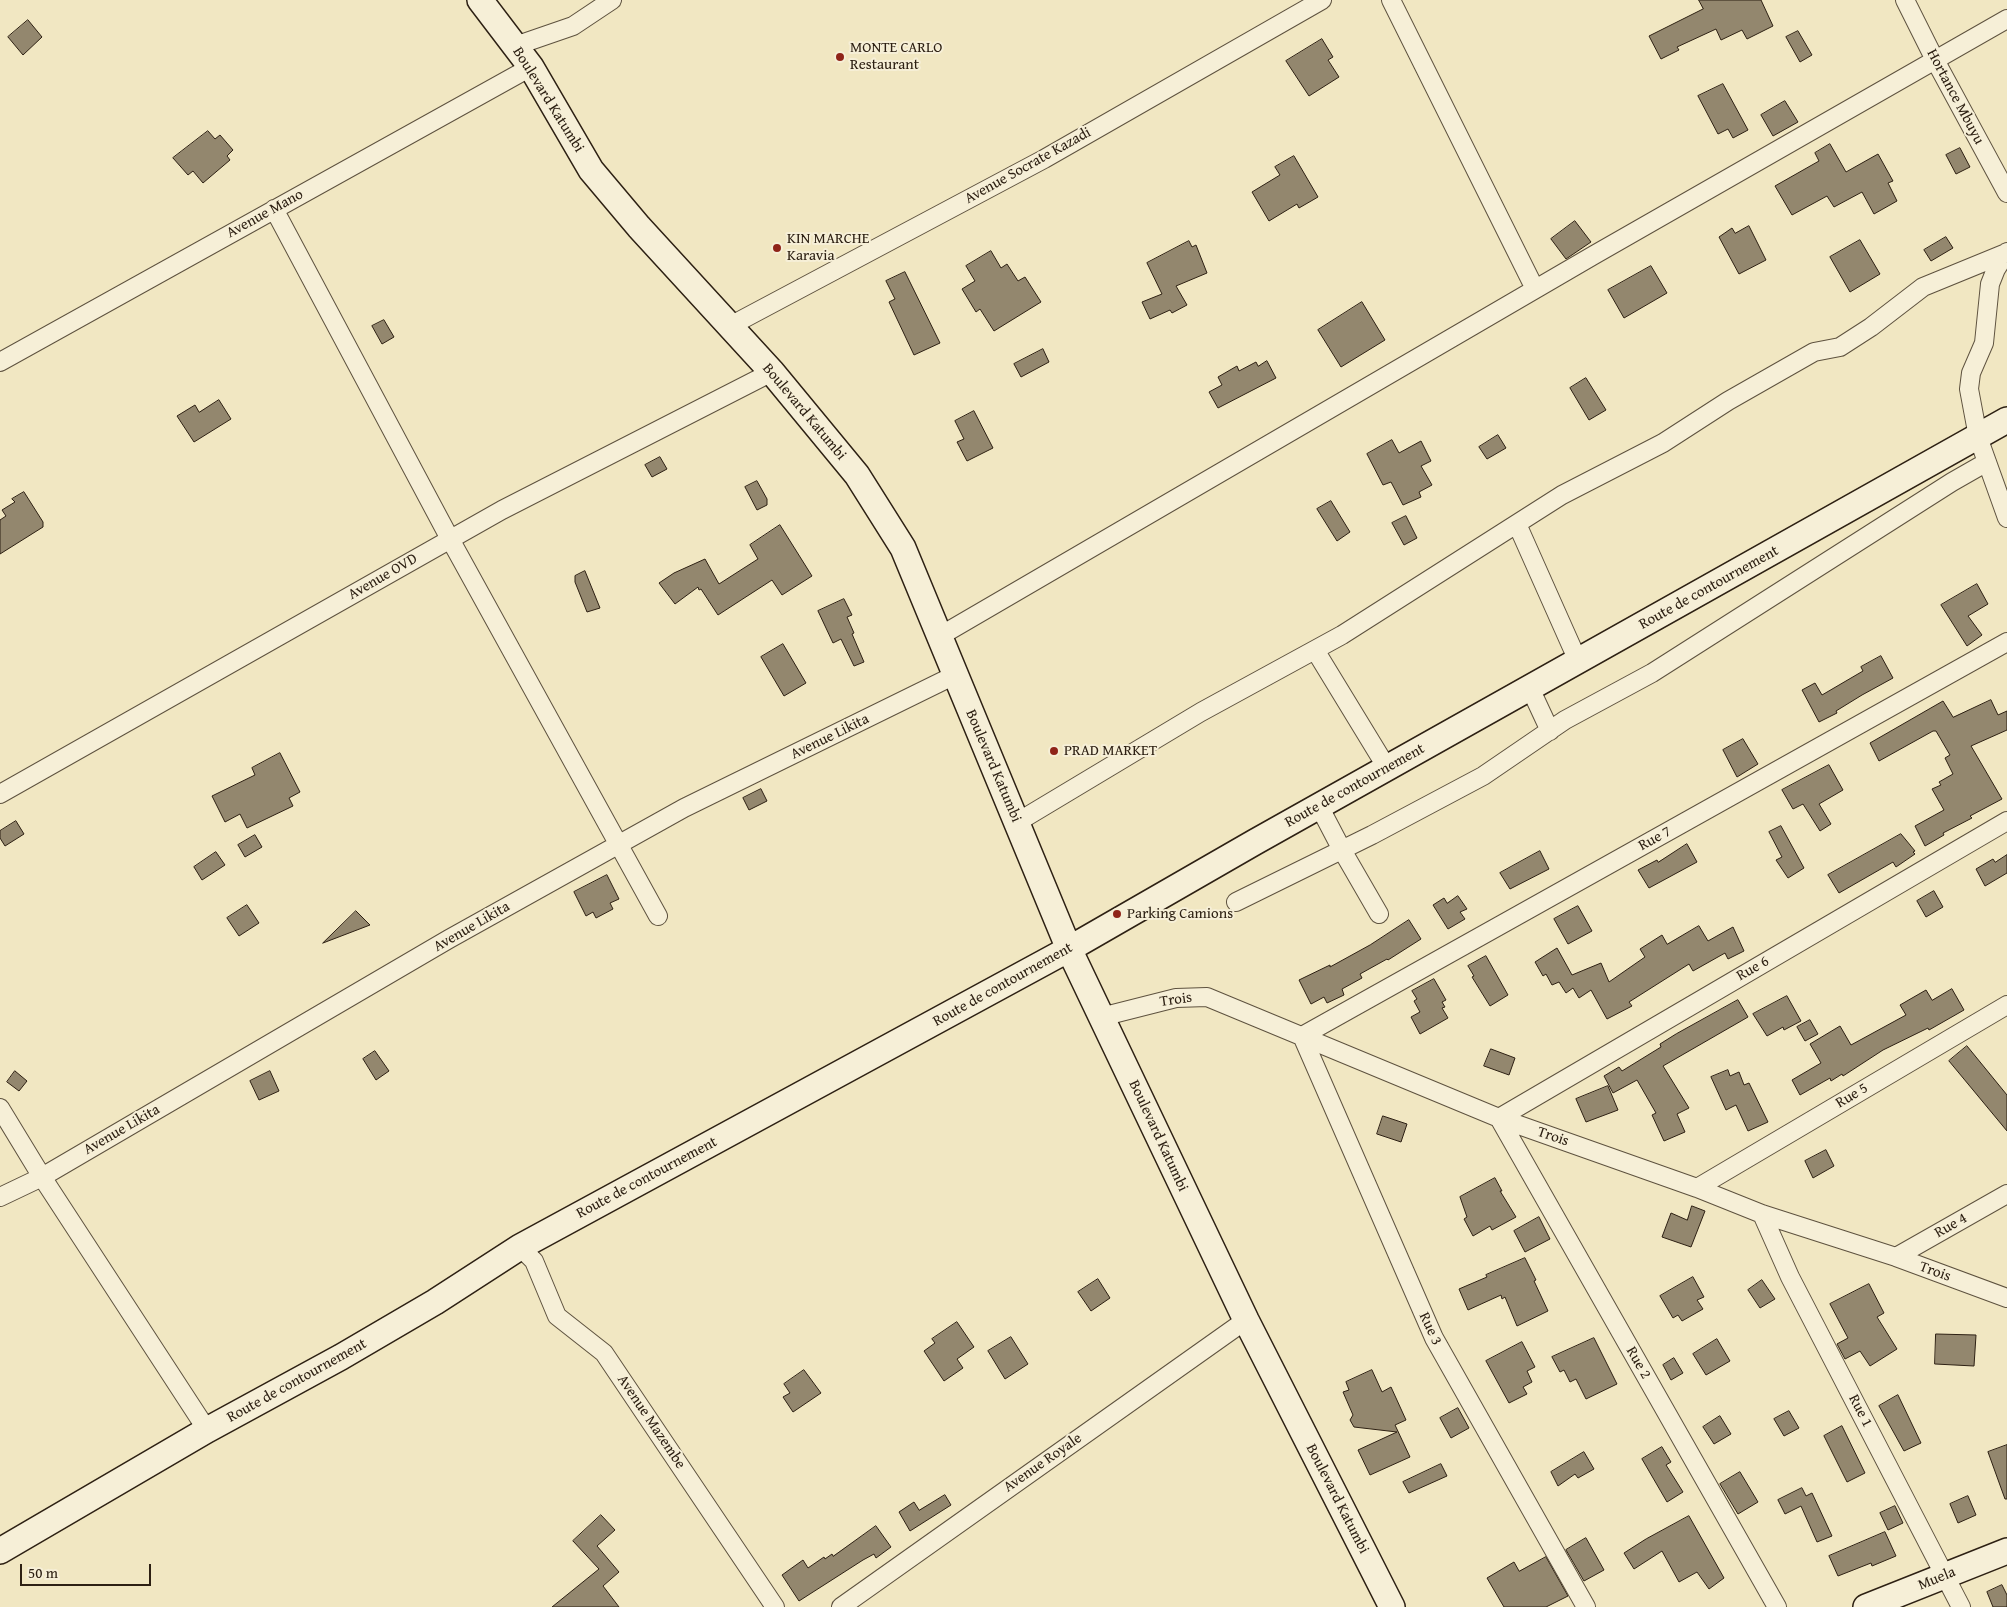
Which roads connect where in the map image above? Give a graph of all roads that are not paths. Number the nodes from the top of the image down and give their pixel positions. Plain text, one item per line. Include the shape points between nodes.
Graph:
1 (480, 0) edge
2 (612, 0) edge
3 (1322, 0) edge
4 (1390, 0) edge
5 (1905, 0) edge
6 (2007, 19) edge
7 (515, 46) junction
8 (1935, 60) junction
9 (531, 67) junction
10 (2007, 193) edge
11 (274, 209) junction
12 (2007, 253) edge
13 (1535, 289) junction
14 (730, 326) junction
15 (0, 362) edge
16 (772, 372) junction
17 (2007, 420) edge
18 (1978, 437) junction
19 (1987, 462) junction
20 (2007, 518) edge
21 (1517, 524) junction
22 (450, 539) junction
23 (940, 636) junction
24 (2007, 642) edge
25 (1315, 650) junction
26 (1578, 661) junction
27 (955, 675) junction
28 (1530, 688) junction
29 (1550, 731) junction
30 (1387, 768) junction
31 (0, 794) edge
32 (1319, 806) junction
33 (2007, 821) edge
34 (1016, 822) junction
35 (619, 844) junction
36 (1342, 850) junction
37 (1236, 902) dead end
38 (1379, 914) dead end
39 (658, 916) dead end
40 (1069, 949) junction
41 (2007, 1005) edge
42 (1101, 1017) junction
43 (1302, 1036) junction
44 (0, 1108) edge
45 (1500, 1118) junction
46 (42, 1177) junction
47 (1697, 1188) junction
48 (2007, 1194) edge
49 (0, 1197) edge
50 (1762, 1214) junction
51 (520, 1247) junction
52 (1896, 1257) junction
53 (2007, 1298) edge
54 (1246, 1320) junction
55 (207, 1430) junction
56 (0, 1551) edge
57 (2007, 1551) edge
58 (1946, 1576) junction
59 (775, 1607) edge
60 (841, 1607) edge
61 (1392, 1607) edge
62 (1586, 1607) edge
63 (1777, 1607) edge
64 (1866, 1607) edge
65 (1961, 1607) edge

1 - 7 street, Boulevard Katumbi
2 - 7 street via 573,26
3 - 14 street, Avenue Socrate Kazadi via 1044,159
4 - 13 street
5 - 8 street, Hortance Mbuyu
6 - 8 street
7 - 9 street, Boulevard Katumbi
8 - 10 street, Hortance Mbuyu
8 - 13 street
9 - 11 street, Avenue Mano
9 - 14 street, Boulevard Katumbi via 591,170
11 - 15 street, Avenue Mano
11 - 22 street
12 - 18 street via 1990,284 1984,343 1971,374 1969,389
12 - 21 street via 1923,287 1840,347 1814,352 1728,400 1663,443 1562,495
13 - 23 street
14 - 16 street, Boulevard Katumbi
16 - 22 street, Avenue OVD
16 - 23 street, Boulevard Katumbi via 857,475 883,514 903,548
17 - 18 street, Route de contournement
18 - 19 street
18 - 26 street, Route de contournement
19 - 20 street
19 - 29 street via 1652,674
21 - 25 street
21 - 26 street
22 - 31 street, Avenue OVD
22 - 35 street
23 - 27 street, Boulevard Katumbi
24 - 43 street, Rue 7
25 - 30 street
25 - 34 street via 1200,712
26 - 28 street, Route de contournement
27 - 34 street, Boulevard Katumbi
27 - 35 street, Avenue Likita via 684,808
28 - 29 street
28 - 30 street, Route de contournement
29 - 36 street via 1483,776
30 - 32 street, Route de contournement
32 - 36 street
32 - 40 street, Route de contournement
33 - 45 street, Rue 6
34 - 40 street, Boulevard Katumbi
35 - 39 street
35 - 46 street, Avenue Likita via 449,939
36 - 37 street
36 - 38 street
40 - 42 street, Boulevard Katumbi
40 - 51 street, Route de contournement
41 - 47 street, Rue 5
42 - 43 street, Trois via 1176,998 1207,997
42 - 54 street, Boulevard Katumbi
43 - 45 street, Trois
43 - 62 street, Rue 3 via 1434,1338
44 - 46 street
45 - 47 street, Trois
45 - 63 street, Rue 2
46 - 49 street, Avenue Likita
46 - 55 street
47 - 50 street, Trois
48 - 52 street, Rue 4
50 - 52 street, Trois
50 - 58 street, Rue 1 via 1790,1277
51 - 55 street, Route de contournement via 341,1357
51 - 59 street, Avenue Mazembe via 534,1261 557,1316 604,1353
52 - 53 street, Trois
54 - 60 street, Avenue Royale
54 - 61 street, Boulevard Katumbi
55 - 56 street, Route de contournement
57 - 58 street, Muela
58 - 64 street, Muela
58 - 65 street, Rue 1

